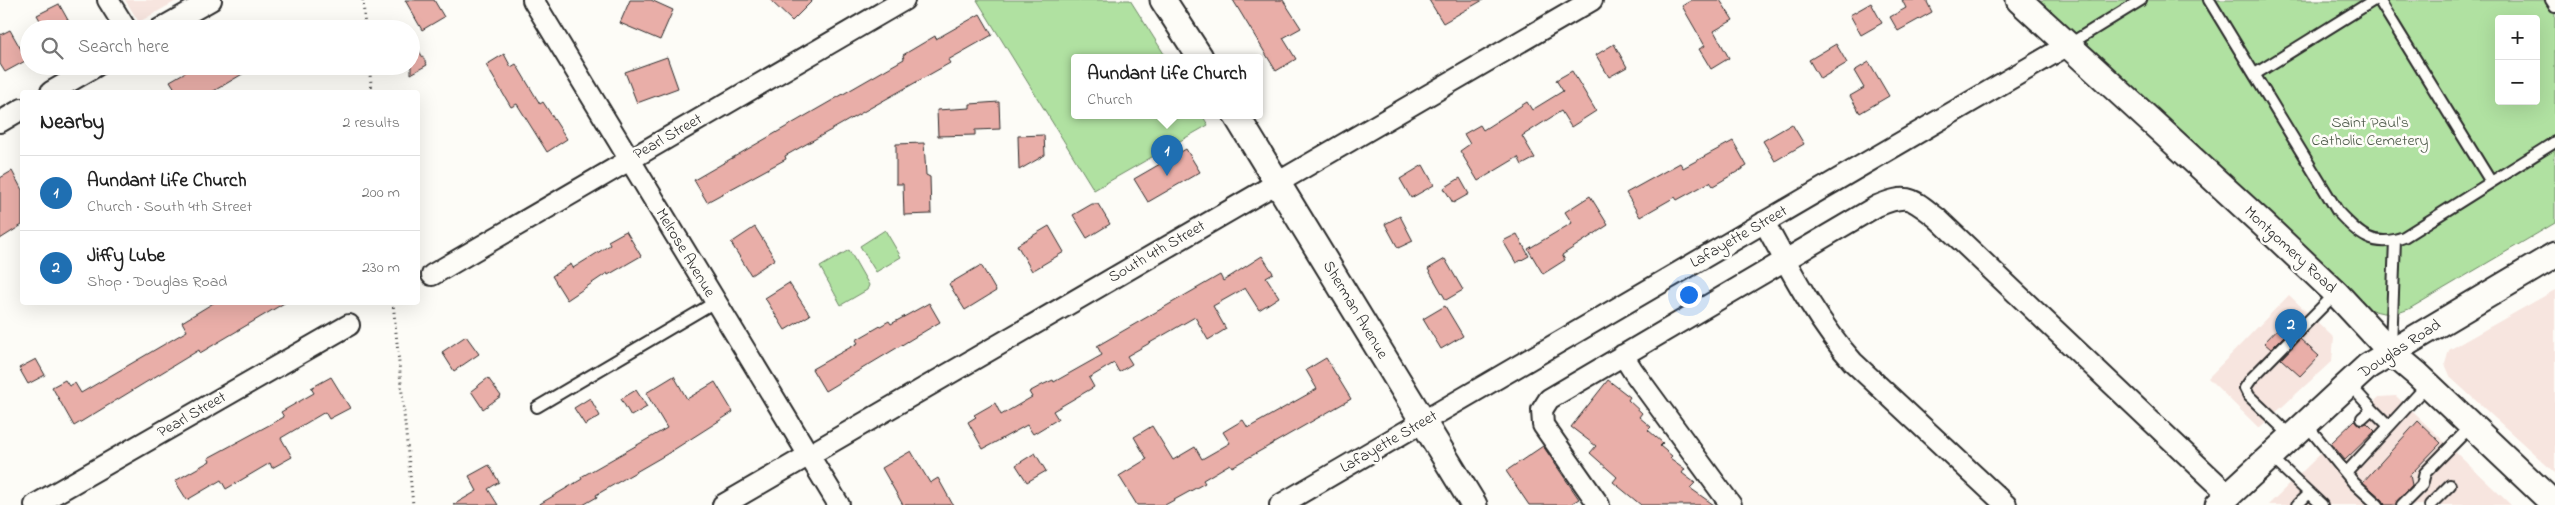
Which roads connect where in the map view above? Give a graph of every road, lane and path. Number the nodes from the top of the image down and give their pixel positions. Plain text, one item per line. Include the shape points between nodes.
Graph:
1 (108, 0) edge
2 (210, 0) edge
3 (363, 0) edge
4 (533, 0) edge
5 (904, 0) edge
6 (1163, 0) edge
7 (1592, 0) edge
8 (2019, 0) edge
9 (2141, 0) edge
10 (2209, 0) edge
11 (2374, 0) edge
12 (2380, 0) edge
13 (2551, 0) edge
14 (2555, 6) edge
15 (120, 20) edge
16 (176, 20) edge
17 (365, 20) edge
18 (2068, 45) junction
19 (1198, 54) edge
20 (2254, 74) junction
21 (80, 75) edge
22 (370, 75) edge
23 (54, 90) edge
24 (372, 90) edge
25 (20, 110) edge
26 (1239, 119) edge
27 (0, 122) edge
28 (2555, 142) edge
29 (628, 160) junction
30 (1278, 182) junction
31 (2491, 182) junction
32 (1764, 222) junction
33 (2395, 240) junction
34 (2555, 255) edge
35 (1786, 260) junction
36 (432, 274) dead end
37 (2336, 293) junction
38 (715, 302) junction
39 (393, 305) edge
40 (349, 325) dead end
41 (2391, 352) junction
42 (1623, 355) junction
43 (2348, 384) junction
44 (2428, 384) junction
45 (537, 406) dead end
46 (2372, 409) junction
47 (2362, 418) dead end
48 (1423, 422) junction
49 (2389, 426) junction
50 (2471, 426) junction
51 (2298, 430) junction
52 (808, 454) junction
53 (2270, 457) junction
54 (2346, 473) junction
55 (2450, 485) dead end
56 (2309, 493) junction
57 (2223, 500) edge
58 (2547, 502) edge
59 (35, 505) edge
60 (413, 505) edge
61 (722, 505) edge
62 (839, 505) edge
63 (1280, 505) edge
64 (1474, 505) edge
65 (1599, 505) edge
66 (1731, 505) edge
67 (2006, 505) edge
68 (2297, 505) edge
69 (2322, 505) edge
70 (2378, 505) edge
71 (2402, 505) edge
72 (2430, 505) edge

1 - 15 street
2 - 16 street
3 - 17 path
4 - 29 street, Melrose Avenue
5 - 29 street, Pearl Street
6 - 19 street
7 - 30 street, South 4th Street
8 - 18 street, Montgomery Road
9 - 18 lane
10 - 20 lane
11 - 20 lane
12 - 31 lane
13 - 14 lane
18 - 32 street, Lafayette Street
18 - 37 street, Montgomery Road
20 - 33 lane via 2338,212 2369,239 2378,242
21 - 23 street
22 - 24 path
25 - 27 street
26 - 30 street, Sherman Avenue
28 - 31 lane
29 - 36 street, Pearl Street
29 - 38 street, Melrose Avenue
30 - 48 street, Sherman Avenue
30 - 52 street, South 4th Street
31 - 33 lane
32 - 35 street
32 - 48 street, Lafayette Street
33 - 41 lane
34 - 41 street, Douglas Road
35 - 42 street
35 - 57 street via 1877,206 1896,198 1912,199 1936,218
35 - 67 street via 1834,341
37 - 41 street, Montgomery Road
37 - 51 lane via 2252,378 2246,388 2249,396
38 - 45 lane
38 - 52 street, Melrose Avenue
39 - 60 path
40 - 59 street, Pearl Street
41 - 43 street, Douglas Road
41 - 44 street, Montgomery Road
42 - 65 street via 1549,399 1542,410 1543,425
42 - 66 street
43 - 46 lane
43 - 51 street, Douglas Road
44 - 49 lane
44 - 50 street, Montgomery Road
46 - 47 lane
46 - 49 lane
48 - 63 street, Lafayette Street
48 - 64 street, Sherman Avenue
49 - 54 lane
50 - 58 street, Montgomery Road
50 - 71 lane via 2425,473 2422,485
51 - 53 street, Douglas Road
51 - 54 lane via 2330,448
52 - 61 street, South 4th Street
52 - 62 street, Melrose Avenue
53 - 56 lane
53 - 57 street, Douglas Road
54 - 70 lane
55 - 72 lane
56 - 68 lane
56 - 69 lane

